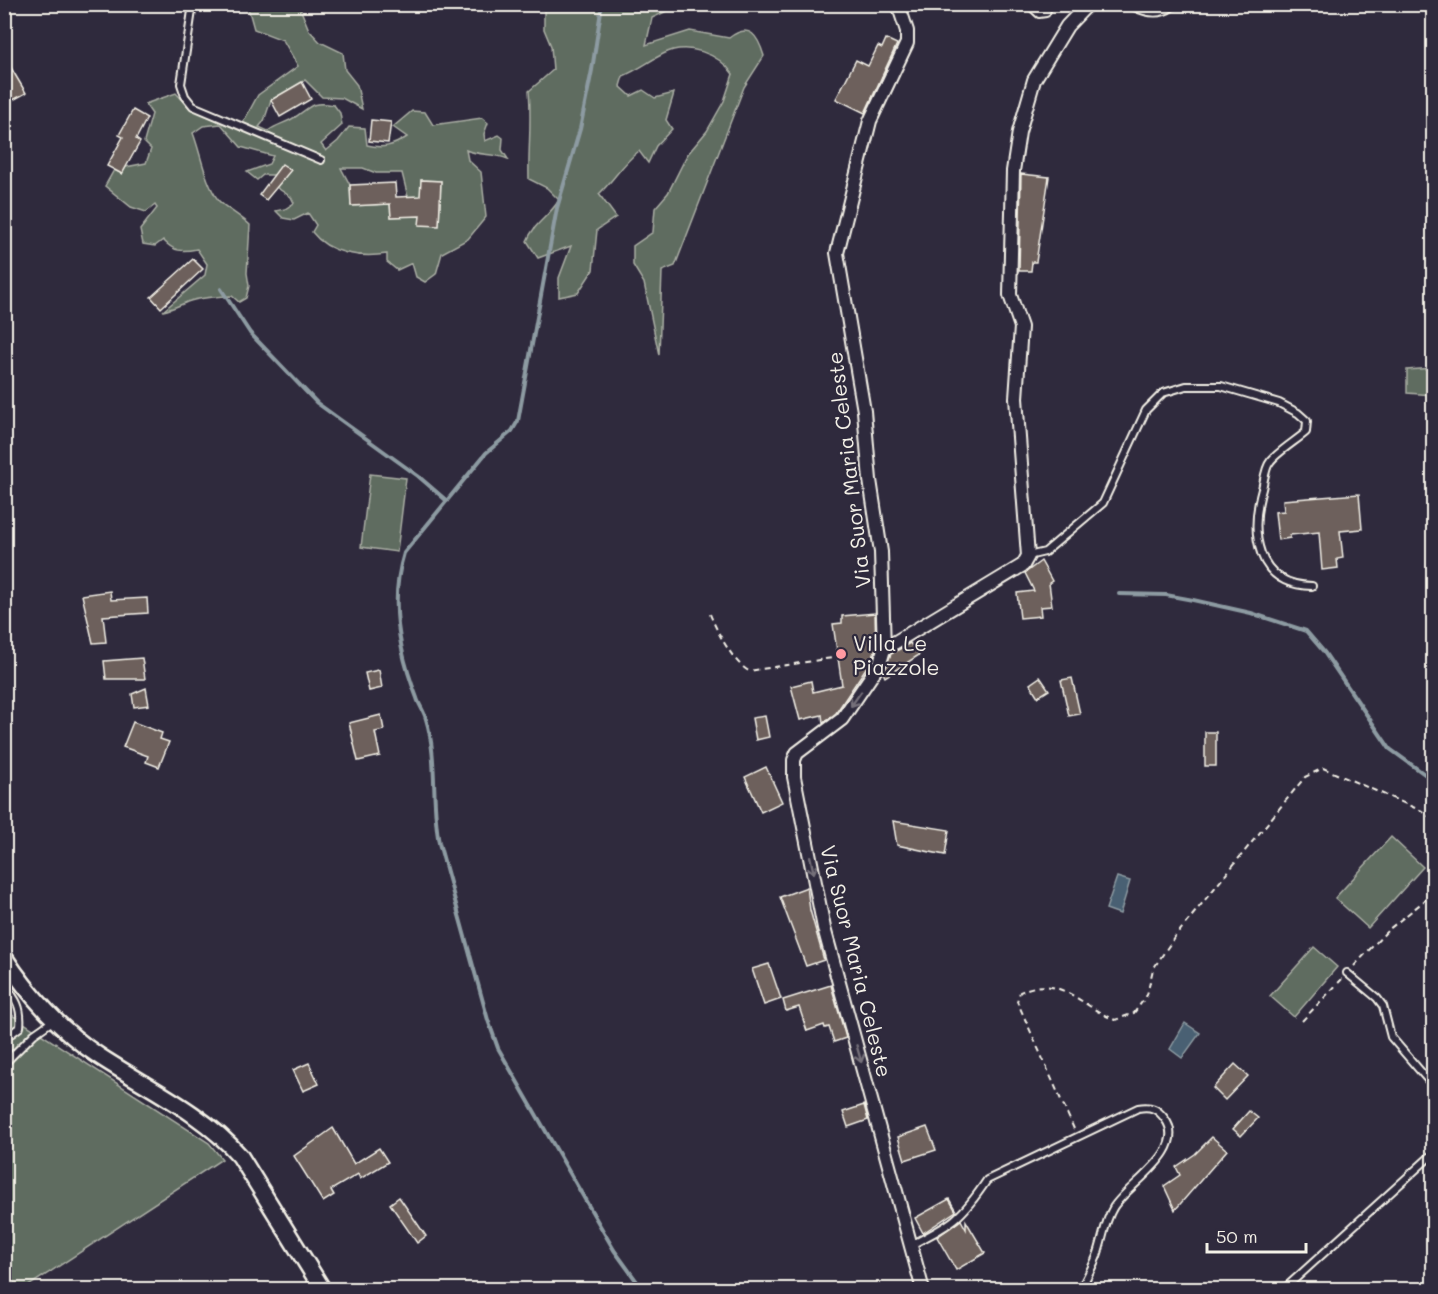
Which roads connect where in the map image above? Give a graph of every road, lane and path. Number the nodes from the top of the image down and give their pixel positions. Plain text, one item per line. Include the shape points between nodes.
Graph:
1 (193, 4) edge
2 (898, 4) edge
3 (1028, 4) edge
4 (1049, 4) edge
5 (1088, 4) edge
6 (1135, 4) edge
7 (1171, 4) edge
8 (321, 160) dead end
9 (1028, 556) junction
10 (1312, 586) dead end
11 (710, 614) dead end
12 (884, 649) junction
13 (832, 658) dead end
14 (1434, 820) edge
15 (1434, 893) edge
16 (4, 957) edge
17 (1347, 973) junction
18 (4, 984) edge
19 (55, 1019) junction
20 (1302, 1021) dead end
21 (4, 1039) edge
22 (4, 1064) edge
23 (1434, 1088) edge
24 (1078, 1137) junction
25 (1434, 1153) edge
26 (911, 1245) junction
27 (323, 1290) edge
28 (923, 1290) edge
29 (1080, 1290) edge
30 (1283, 1290) edge

1 - 8 lane via 181,84 193,106
2 - 12 street, Via Suor Maria Celeste via 907,43 870,121 837,254 864,411 881,552
3 - 4 lane via 1039,14 1046,13
5 - 9 street via 1067,26 1034,80 1012,171 1010,295 1021,327 1016,398
6 - 7 street via 1148,10 1165,9
9 - 10 lane via 1045,552 1103,503 1146,410 1163,393 1186,386 1221,386 1279,403 1307,421 1306,432 1270,462 1255,520 1256,542 1275,574 1294,586
9 - 12 street via 1023,566
11 - 13 path via 735,662 749,671
12 -> 26 street, Via Suor Maria Celeste via 880,663 842,719 797,753 794,777 824,928
14 - 24 path via 1422,811 1323,768 1305,777 1174,938 1153,969 1147,995 1134,1013 1115,1020 1095,1012 1066,990 1035,984 1020,992 1017,1001
15 - 17 path via 1388,930
16 - 19 street
17 - 20 path
17 - 23 lane via 1377,998 1391,1037
18 - 21 lane via 19,1003 21,1014 20,1027
19 - 22 lane
19 - 27 street via 98,1056 158,1091 225,1139 240,1156
24 - 26 lane via 987,1180 950,1225
24 - 29 lane via 1150,1106 1168,1122 1170,1137 1163,1155 1114,1206 1097,1256
25 - 30 lane
26 - 28 street, Via Suor Maria Celeste

